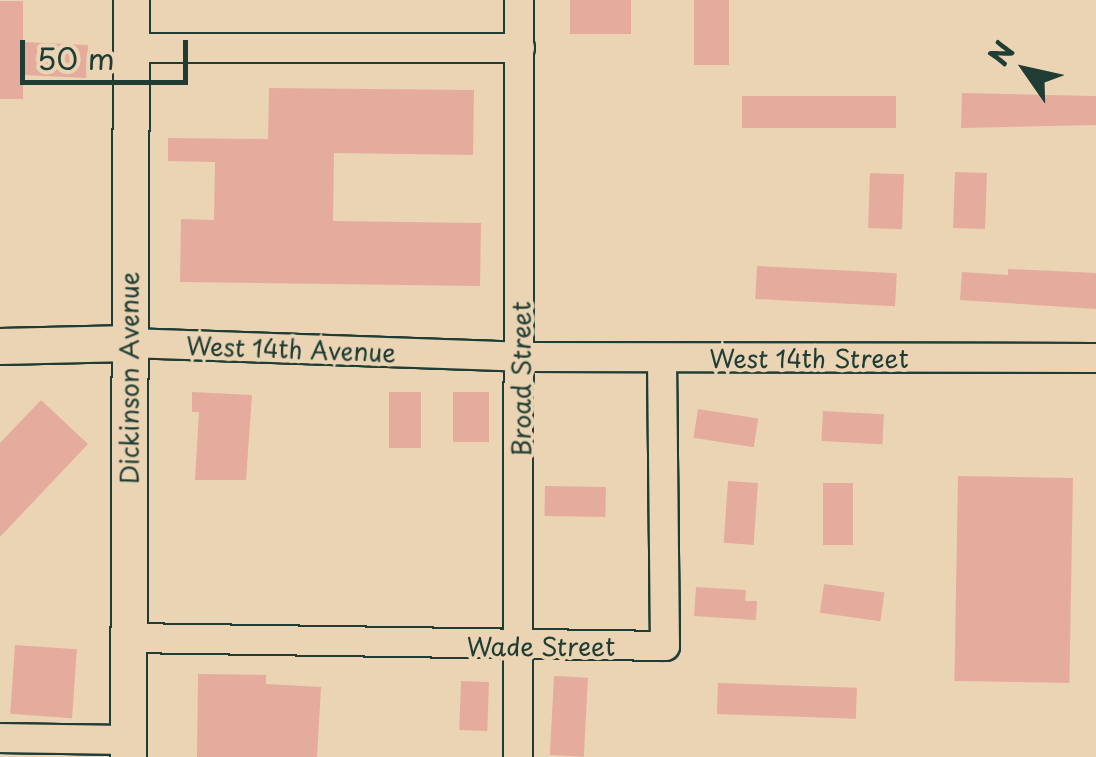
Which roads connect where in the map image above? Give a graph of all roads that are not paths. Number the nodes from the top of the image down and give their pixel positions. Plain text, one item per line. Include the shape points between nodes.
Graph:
1 (130, 0) edge
2 (519, 0) edge
3 (130, 48) junction
4 (520, 48) junction
5 (130, 343) junction
6 (0, 346) edge
7 (522, 357) junction
8 (662, 358) junction
9 (1096, 358) edge
10 (128, 638) junction
11 (518, 648) junction
12 (0, 738) edge
13 (128, 748) edge
14 (518, 757) edge

1 - 3 main road, Dickinson Avenue
2 - 4 street, Broad Street
3 - 4 street
3 - 5 main road, Dickinson Avenue
4 - 7 street, Broad Street
5 - 6 main road, West 14th Avenue
5 - 7 street, West 14th Avenue
5 - 10 main road, Dickinson Avenue
7 - 8 street, West 14th Street
7 - 11 street, Broad Street
8 - 9 street, West 14th Street
8 - 11 street, Wade Street via 666,646
10 - 11 street, Wade Street
10 - 13 main road, Dickinson Avenue
11 - 14 street, Broad Street
12 - 13 street

